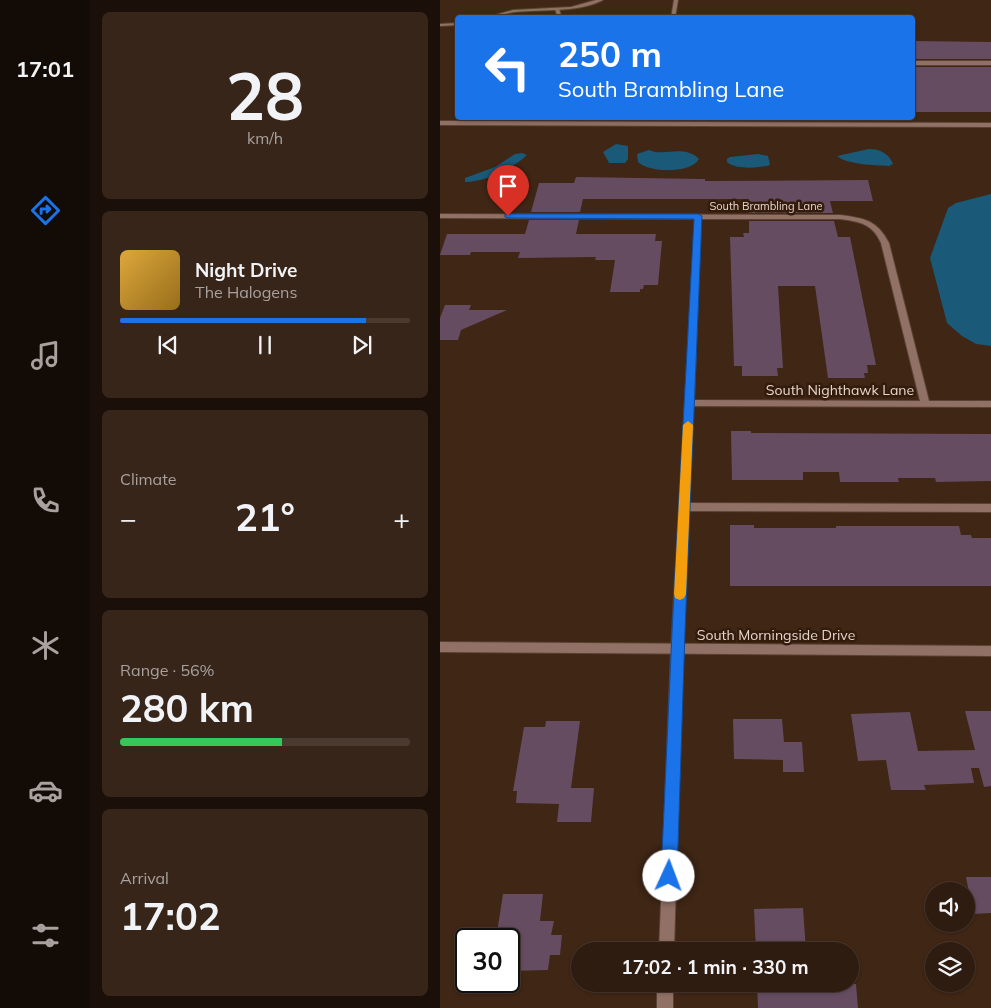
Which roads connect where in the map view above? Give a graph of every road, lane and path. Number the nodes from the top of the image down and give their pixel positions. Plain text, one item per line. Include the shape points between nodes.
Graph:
1 (600, 0) edge
2 (676, 0) edge
3 (557, 9) junction
4 (498, 15) edge
5 (559, 15) edge
6 (674, 15) edge
7 (455, 24) edge
8 (440, 25) edge
9 (915, 63) edge
10 (991, 63) edge
11 (514, 120) edge
12 (857, 120) edge
13 (440, 123) edge
14 (858, 124) junction
15 (991, 125) edge
16 (440, 216) edge
17 (698, 216) junction
18 (689, 403) junction
19 (925, 404) junction
20 (991, 404) edge
21 (684, 507) junction
22 (991, 508) edge
23 (440, 647) edge
24 (677, 650) junction
25 (991, 650) edge
26 (667, 942) edge
27 (665, 992) edge
28 (664, 1008) edge

1 - 3 street
2 - 6 street
3 - 4 street
3 - 5 street
7 - 8 street
9 - 10 street
11 - 13 street
11 - 14 street
12 - 14 street
14 - 15 street
16 - 17 street, South Brambling Lane
17 - 18 street
17 - 19 street, South Brambling Lane via 840,217 857,219 880,231
18 - 19 street, South Nighthawk Lane
18 - 21 street
19 - 20 street, South Nighthawk Lane
21 - 22 street
21 - 24 street
23 - 24 street, South Morningside Drive
24 - 25 street, South Morningside Drive
24 - 26 street
27 - 28 street

